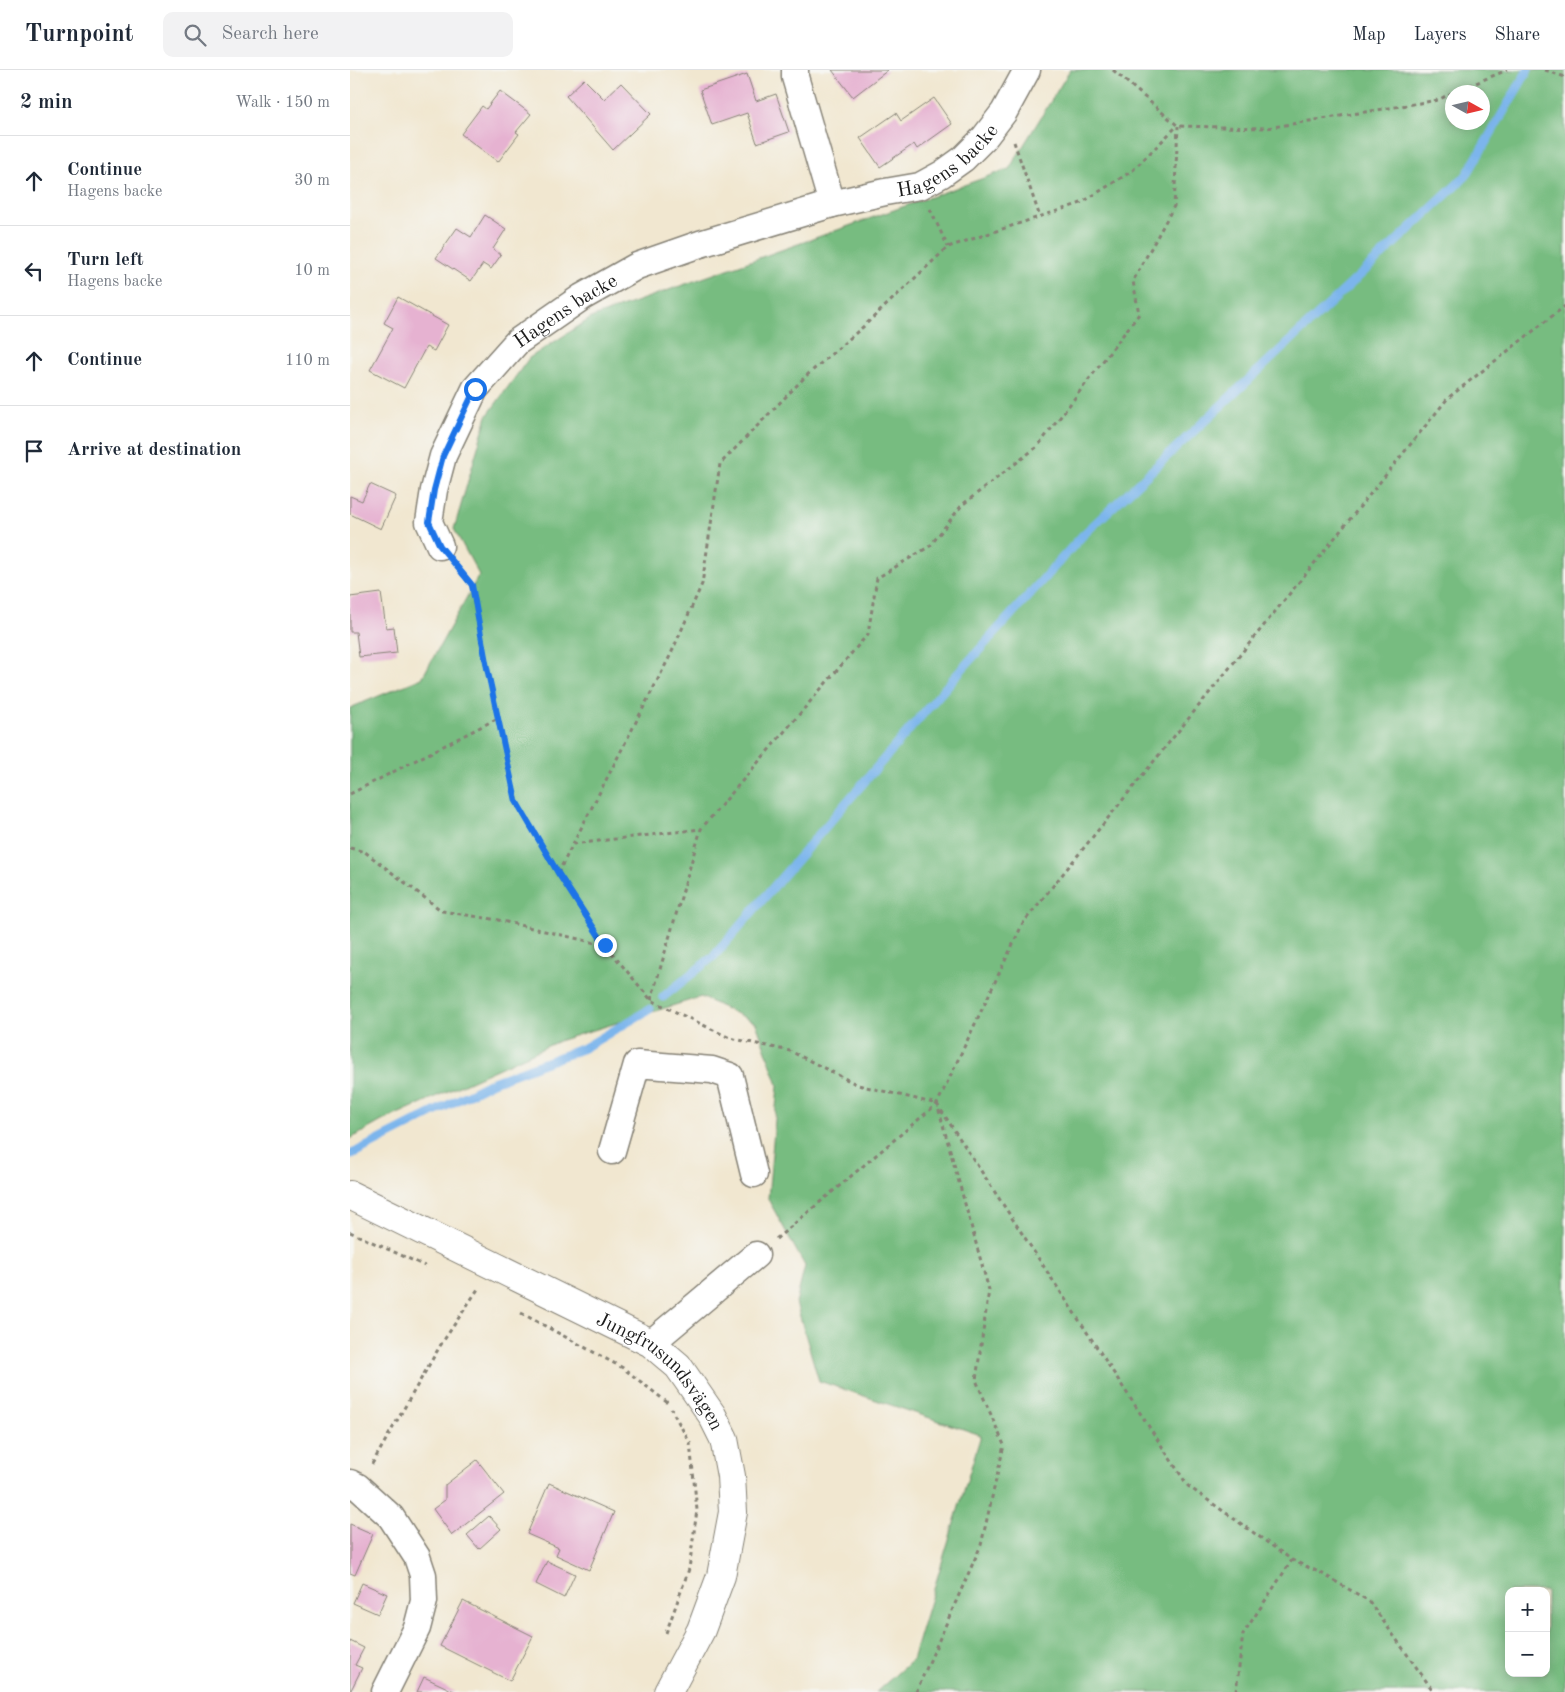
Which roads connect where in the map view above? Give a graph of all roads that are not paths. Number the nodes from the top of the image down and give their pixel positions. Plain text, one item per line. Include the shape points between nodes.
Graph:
1 (795, 70) edge
2 (1027, 70) edge
3 (832, 204) junction
4 (440, 546) road end
5 (612, 1151) dead end
6 (754, 1174) dead end
7 (350, 1195) edge
8 (756, 1255) road end
9 (652, 1343) junction
10 (354, 1485) edge
11 (385, 1692) edge
12 (668, 1692) edge

1 - 3 street
2 - 3 street, Hagens backe via 1004,112 984,138 942,174 920,186
3 - 4 street, Hagens backe via 637,266 582,297 517,342 475,389 443,456 429,522
5 - 6 street via 637,1064 712,1070 730,1076
7 - 9 street, Jungfrusundsvägen
8 - 9 street
9 - 12 street, Jungfrusundsvägen via 678,1366 712,1415 724,1439 732,1476 733,1512 721,1576 700,1630
10 - 11 street via 391,1517 417,1558 423,1575 424,1601 416,1628

